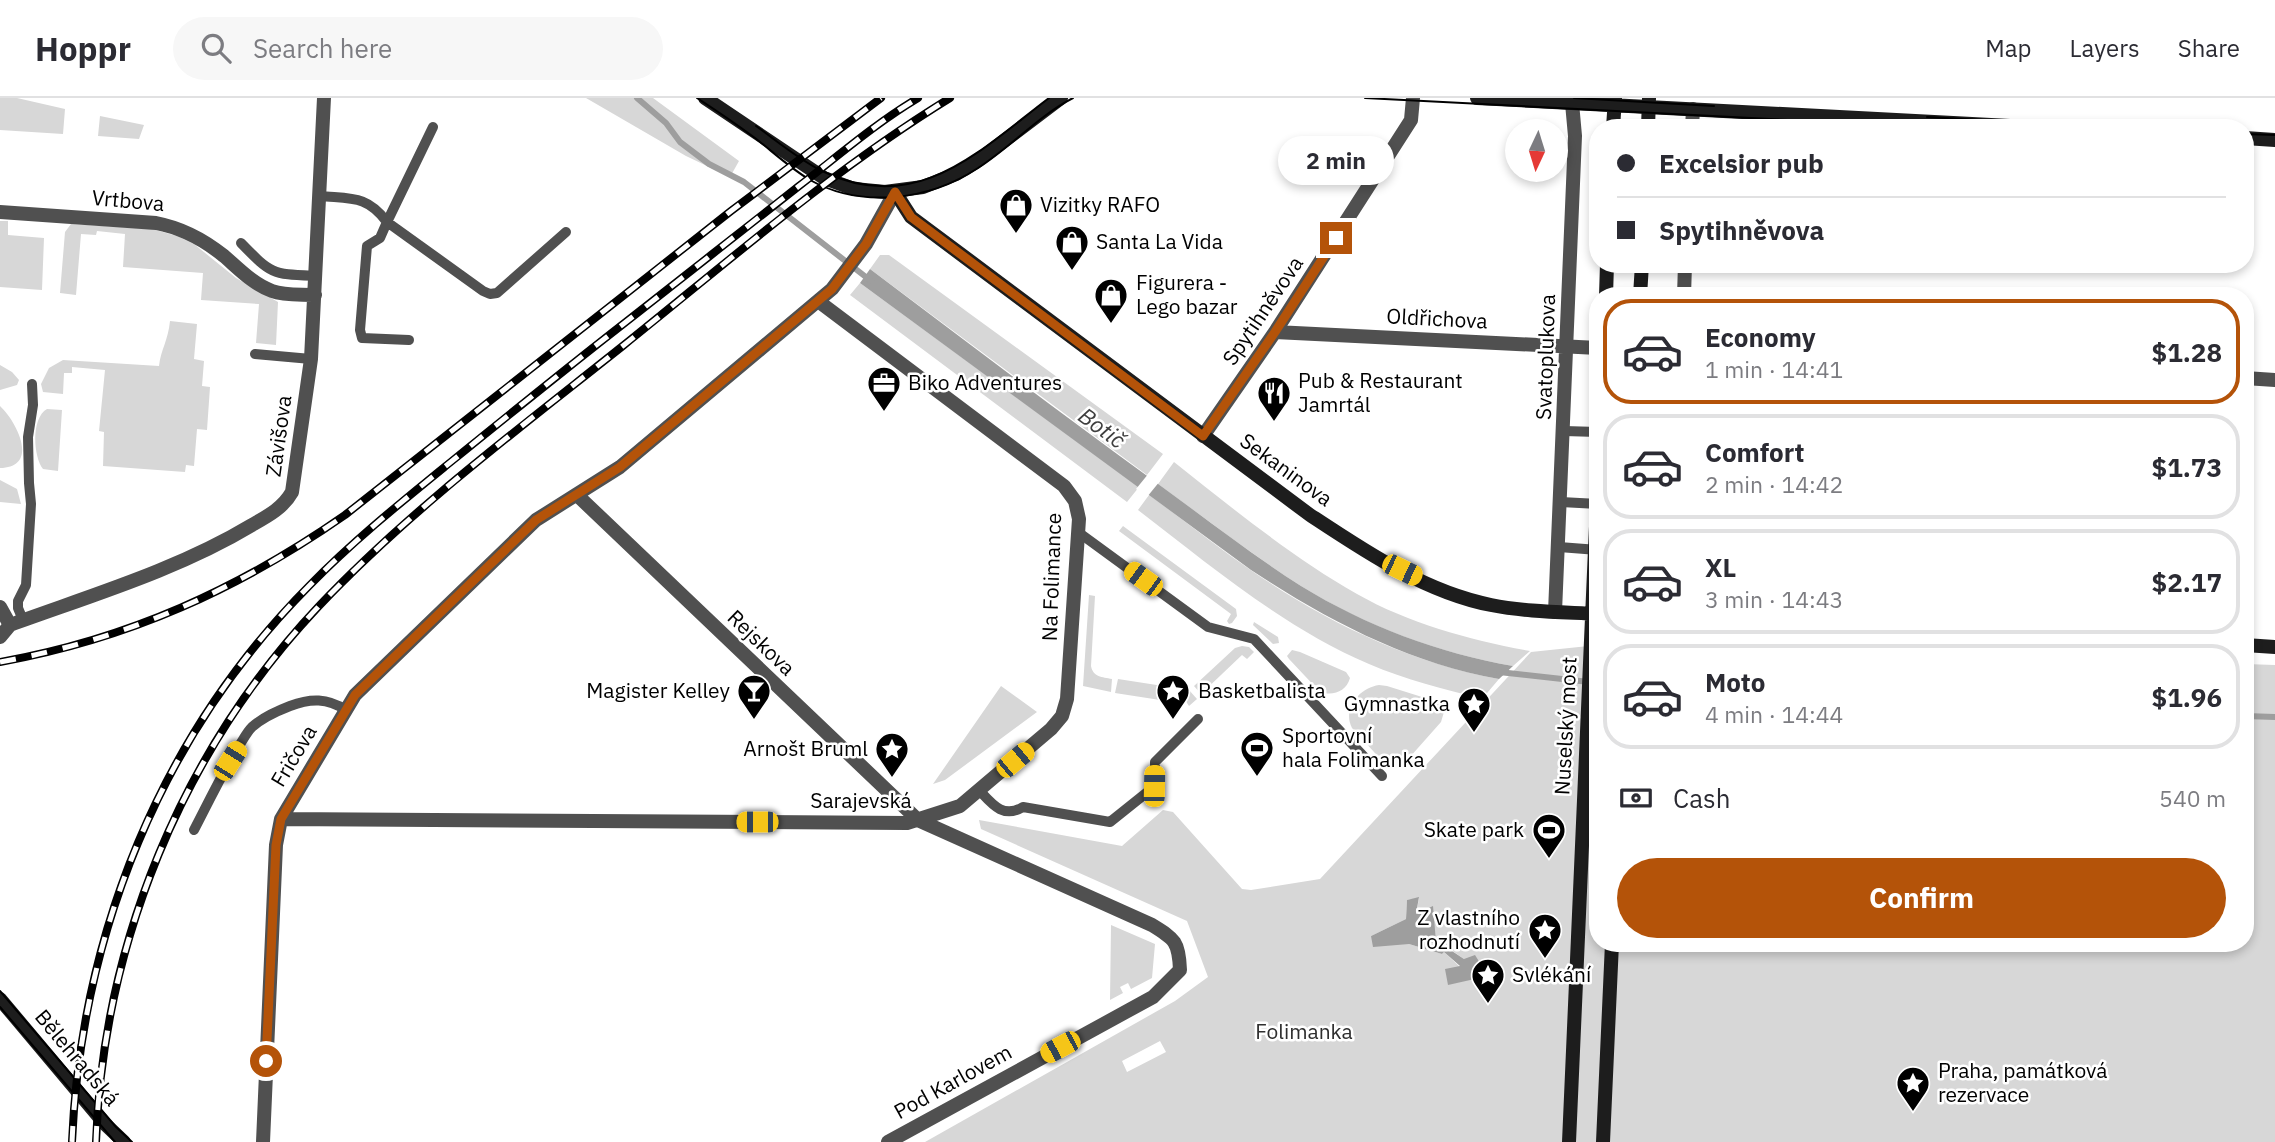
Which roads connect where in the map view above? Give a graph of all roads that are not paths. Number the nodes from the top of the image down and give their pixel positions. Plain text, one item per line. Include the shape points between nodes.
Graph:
1 (324, 98) edge
2 (1061, 98) edge
3 (1413, 98) edge
4 (1477, 98) edge
5 (1615, 98) edge
6 (1649, 98) edge
7 (711, 100) edge
8 (1572, 103) junction
9 (1694, 104) edge
10 (1614, 119) edge
11 (1648, 119) edge
12 (1915, 119) edge
13 (433, 127) dead end
14 (2254, 139) edge
15 (2275, 140) edge
16 (895, 192) junction
17 (320, 196) junction
18 (0, 212) edge
19 (387, 222) junction
20 (566, 232) dead end
21 (241, 243) dead end
22 (316, 276) junction
23 (315, 295) junction
24 (818, 301) junction
25 (1275, 332) junction
26 (409, 341) dead end
27 (1567, 347) junction
28 (1589, 348) edge
29 (256, 354) dead end
30 (311, 359) junction
31 (2254, 379) edge
32 (2275, 380) edge
33 (32, 384) dead end
34 (1564, 431) junction
35 (1589, 432) edge
36 (1203, 436) junction
37 (577, 495) junction
38 (1561, 502) junction
39 (1589, 504) edge
40 (1078, 532) junction
41 (1559, 547) junction
42 (1589, 549) edge
43 (0, 607) edge
44 (1555, 612) junction
45 (1589, 614) edge
46 (17, 622) junction
47 (0, 637) edge
48 (2254, 645) edge
49 (2275, 646) edge
50 (1589, 686) edge
51 (346, 710) junction
52 (1198, 719) dead end
53 (1382, 776) dead end
54 (979, 790) junction
55 (281, 819) junction
56 (918, 820) junction
57 (194, 831) dead end
58 (1612, 952) edge
59 (1180, 970) joint
60 (0, 999) edge
61 (124, 1142) edge
62 (263, 1142) edge
63 (888, 1142) edge
64 (1569, 1142) edge
65 (1604, 1142) edge

1 - 17 street, Závišova
2 - 16 main road via 956,174
3 - 25 street, Spytihněvova via 1411,120
4 - 8 main road
5 - 10 main road
6 - 11 main road
7 - 16 main road via 824,178 854,188
8 - 9 main road
8 - 27 street, Svatoplukova via 1575,136
9 - 12 main road
13 - 19 lane
14 - 15 main road
16 - 24 street via 866,244
16 - 36 main road, Sekaninova via 911,217
17 - 19 lane via 365,201
17 - 22 street, Závišova
18 - 23 street, Vrtbova via 175,227 202,240 266,288
19 - 20 lane via 490,294 497,293
19 - 26 lane via 380,238 367,246 360,330 362,338
21 - 22 lane via 274,272
22 - 23 street, Závišova
23 - 30 street, Závišova
24 - 37 street via 620,467
24 - 40 street, Na Folimance via 1064,486 1078,508
25 - 27 street, Oldřichova
25 - 36 street, Spytihněvova
27 - 28 street, Oldřichova
27 - 34 street, Svatoplukova
29 - 30 lane
30 - 46 street, Závišova via 292,492 278,510 173,565
31 - 32 street
33 - 46 lane via 26,585 18,601
34 - 35 lane
34 - 38 street, Svatoplukova
36 - 44 main road, Sekaninova via 1368,553 1468,600
37 - 51 street, Fričova via 536,520 355,695
37 - 56 street, Rejskova
38 - 39 lane
38 - 41 street, Svatoplukova
40 - 53 lane via 1208,627 1254,639
40 - 54 street, Na Folimance via 1067,699 1062,716
41 - 42 lane
41 - 44 street, Svatoplukova
43 - 46 street
44 - 45 main road, Sekaninova
46 - 47 street
48 - 49 main road
50 - 64 main road, Nuselský most
51 - 55 street, Fričova
51 - 57 lane via 327,701 306,701 280,710 250,729
52 - 54 lane via 1155,762 1154,786 1110,822 1023,807 999,810
54 - 56 street, Na Folimance via 960,806
55 - 56 street, Sarajevská
55 - 62 street, Fričova via 276,845
56 - 59 street, Sarajevská via 1152,925 1173,938
58 - 65 main road
59 - 63 street, Pod Karlovem via 1153,997
60 - 61 main road, Bělehradská

